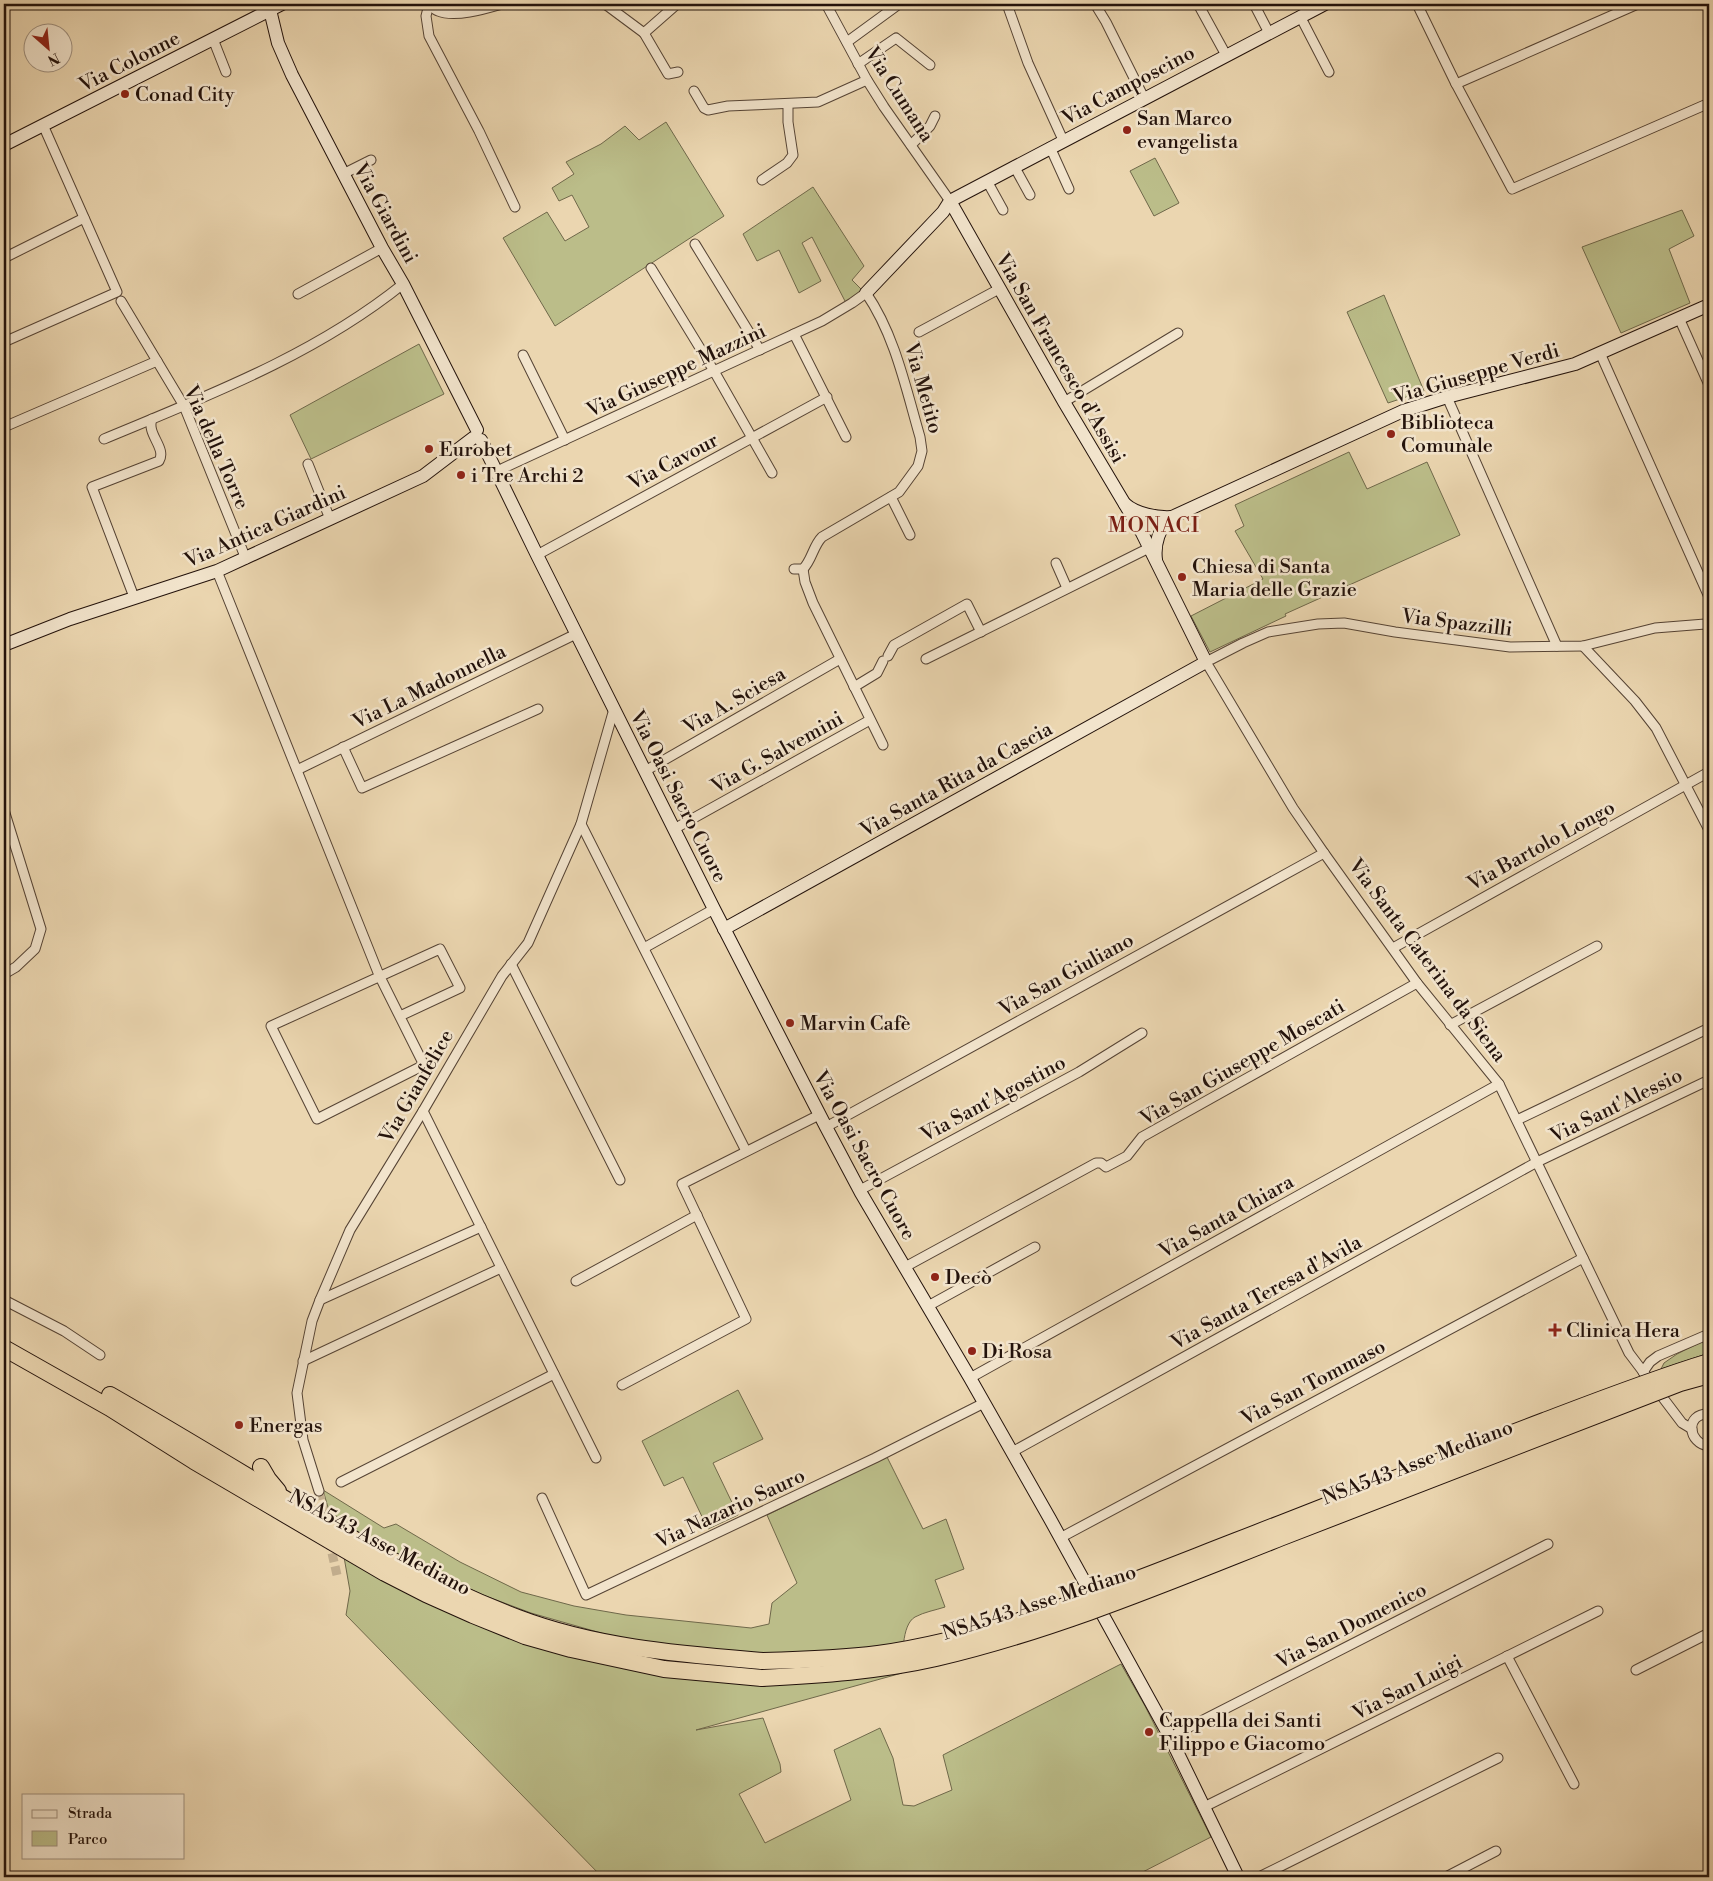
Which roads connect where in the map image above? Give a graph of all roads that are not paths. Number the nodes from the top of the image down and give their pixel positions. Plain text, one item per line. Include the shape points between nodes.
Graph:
1 (282, 4) edge
2 (429, 4) edge
3 (502, 4) edge
4 (605, 4) edge
5 (677, 4) edge
6 (899, 4) edge
7 (1095, 4) edge
8 (1198, 4) edge
9 (1254, 4) edge
10 (1324, 4) edge
11 (1417, 4) edge
12 (1638, 4) edge
13 (829, 5) edge
14 (268, 7) edge
15 (1008, 7) dead end
16 (1300, 16) junction
17 (644, 33) junction
18 (1269, 33) junction
19 (213, 39) junction
20 (847, 42) junction
21 (1226, 55) junction
22 (858, 64) junction
23 (930, 65) dead end
24 (226, 72) dead end
25 (678, 72) dead end
26 (1329, 72) dead end
27 (867, 80) junction
28 (1456, 84) junction
29 (694, 92) dead end
30 (1144, 98) junction
31 (788, 104) junction
32 (1707, 104) dead end
33 (935, 116) dead end
34 (43, 126) junction
35 (1063, 140) junction
36 (4, 145) edge
37 (911, 145) junction
38 (1050, 147) junction
39 (371, 160) dead end
40 (1014, 166) junction
41 (343, 174) junction
42 (762, 180) dead end
43 (987, 181) junction
44 (1069, 190) dead end
45 (1030, 195) dead end
46 (950, 201) junction
47 (515, 207) dead end
48 (1004, 210) dead end
49 (84, 218) junction
50 (695, 244) dead end
51 (382, 248) junction
52 (4, 258) edge
53 (651, 268) dead end
54 (404, 284) junction
55 (999, 289) junction
56 (866, 293) junction
57 (298, 294) dead end
58 (121, 301) dead end
59 (1709, 305) edge
60 (1679, 318) junction
61 (919, 332) dead end
62 (1178, 333) dead end
63 (794, 334) junction
64 (4, 342) edge
65 (760, 350) junction
66 (1600, 353) junction
67 (523, 355) dead end
68 (157, 361) junction
69 (714, 371) junction
70 (1709, 385) edge
71 (827, 397) junction
72 (1447, 397) junction
73 (1064, 402) junction
74 (184, 406) junction
75 (152, 419) junction
76 (4, 427) edge
77 (477, 436) junction
78 (753, 437) junction
79 (846, 437) dead end
80 (104, 439) dead end
81 (565, 440) junction
82 (308, 464) dead end
83 (497, 471) junction
84 (772, 473) dead end
85 (891, 497) junction
86 (1123, 502) junction
87 (330, 519) junction
88 (1165, 520) junction
89 (1142, 533) junction
90 (910, 535) dead end
91 (1149, 548) junction
92 (536, 555) junction
93 (246, 559) junction
94 (1156, 561) junction
95 (1056, 563) dead end
96 (217, 571) junction
97 (1067, 588) junction
98 (134, 597) junction
99 (1709, 597) edge
100 (1709, 626) edge
101 (981, 632) junction
102 (576, 634) junction
103 (4, 645) edge
104 (1557, 646) junction
105 (1583, 646) junction
106 (840, 659) junction
107 (926, 659) dead end
108 (1206, 662) junction
109 (854, 688) junction
110 (538, 709) dead end
111 (614, 709) junction
112 (870, 720) junction
113 (883, 746) dead end
114 (343, 747) junction
115 (297, 770) junction
116 (645, 771) junction
117 (1707, 773) dead end
118 (1685, 785) junction
119 (4, 810) edge
120 (581, 824) junction
121 (674, 829) junction
122 (1709, 830) edge
123 (1324, 853) junction
124 (714, 909) junction
125 (724, 929) junction
126 (1598, 946) dead end
127 (644, 948) junction
128 (1393, 948) junction
129 (511, 964) junction
130 (4, 974) edge
131 (379, 975) junction
132 (1417, 983) junction
133 (400, 1016) junction
134 (1450, 1025) junction
135 (1705, 1030) dead end
136 (1142, 1033) dead end
137 (1709, 1080) edge
138 (1499, 1084) junction
139 (423, 1111) junction
140 (819, 1114) junction
141 (1517, 1120) junction
142 (826, 1126) junction
143 (746, 1151) junction
144 (1537, 1162) junction
145 (620, 1180) dead end
146 (860, 1190) junction
147 (697, 1216) junction
148 (481, 1227) junction
149 (1035, 1247) dead end
150 (1583, 1258) junction
151 (905, 1267) junction
152 (501, 1268) junction
153 (576, 1281) dead end
154 (4, 1300) edge
155 (320, 1300) junction
156 (928, 1306) junction
157 (1709, 1334) edge
158 (4, 1336) edge
159 (4, 1348) edge
160 (100, 1355) dead end
161 (303, 1361) junction
162 (1709, 1362) edge
163 (1643, 1372) junction
164 (554, 1374) junction
165 (1709, 1374) edge
166 (970, 1378) junction
167 (622, 1384) dead end
168 (117, 1400) junction
169 (984, 1403) junction
170 (1709, 1411) edge
171 (1675, 1413) junction
172 (1696, 1418) junction
173 (178, 1422) dead end
174 (1692, 1429) junction
175 (1709, 1446) edge
176 (1012, 1452) junction
177 (596, 1458) dead end
178 (261, 1467) dead end
179 (341, 1482) dead end
180 (319, 1491) tunnel mouth
181 (542, 1498) dead end
182 (286, 1500) junction
183 (1060, 1538) junction
184 (1548, 1544) dead end
185 (1598, 1611) dead end
186 (1709, 1633) edge
187 (1507, 1656) junction
188 (1636, 1670) dead end
189 (1170, 1737) junction
190 (1498, 1758) dead end
191 (1574, 1784) dead end
192 (1204, 1807) junction
193 (1496, 1851) dead end
194 (1463, 1873) edge
195 (1238, 1877) edge
196 (1259, 1877) edge
197 (1446, 1877) edge

1 - 14 street, Via Colonne
2 - 3 street via 437,11 453,13
2 - 47 street via 426,16 429,36
4 - 17 street
5 - 17 street
6 - 20 street
7 - 30 street
8 - 21 street
9 - 18 street
10 - 16 street, Via Camposcino
11 - 28 street
12 - 28 street
13 - 20 street, Via Cumana
14 - 19 street, Via Colonne
14 - 41 street, Via Giardini via 278,43 292,75
15 - 35 street via 1028,63
16 - 18 street, Via Camposcino
16 - 26 street
17 - 25 street via 668,74
18 - 21 street, Via Camposcino
19 - 24 street
19 - 34 street, Via Colonne
20 - 22 street, Via Cumana
21 - 30 street, Via Camposcino
22 - 23 street via 896,38
22 - 27 street, Via Cumana
27 - 31 street via 818,102
27 - 37 street, Via Cumana
28 - 32 street via 1512,189
29 - 31 street via 708,110
30 - 35 street, Via Camposcino
31 - 42 street via 793,155
33 - 37 street via 930,126
34 - 36 street, Via Colonne
34 - 49 street
35 - 38 street, Via Camposcino
37 - 46 street, Via Cumana
38 - 40 street, Via Camposcino
38 - 44 street
39 - 41 street
40 - 43 street, Via Camposcino
40 - 45 street
41 - 51 street, Via Giardini
43 - 46 street, Via Camposcino
43 - 48 street
46 - 55 street, Via San Francesco d'Assisi
46 - 56 street
49 - 52 street
49 - 64 street via 117,292
50 - 65 street
51 - 54 street, Via Giardini
51 - 57 street
53 - 69 street
54 - 74 street via 376,306 303,349 257,374
54 - 77 street, Via Giardini
55 - 61 street
55 - 73 street, Via San Francesco d'Assisi
56 - 63 street, Via Giuseppe Mazzini via 822,321
56 - 85 street, Via Metito via 879,312 893,349 922,451 918,466 899,492
58 - 68 street, Via della Torre
59 - 60 street, Via Giuseppe Verdi
60 - 66 street, Via Giuseppe Verdi
60 - 70 street
62 - 73 street
63 - 65 street, Via Giuseppe Mazzini
63 - 71 street
65 - 69 street, Via Giuseppe Mazzini
66 - 72 street, Via Giuseppe Verdi via 1575,364
66 - 99 street
67 - 81 street
68 - 74 street, Via della Torre
68 - 76 street
69 - 78 street
69 - 81 street, Via Giuseppe Mazzini
71 - 78 street, Via Cavour
71 - 79 street
72 - 88 street, Via Giuseppe Verdi via 1403,411
72 - 104 street
73 - 86 street, Via San Francesco d'Assisi
74 - 75 street
74 - 93 street, Via della Torre
75 - 80 street
75 - 98 street via 150,427 161,452 159,461 92,487
77 - 83 street, Via Oasi Sacro Cuore
77 - 87 street, Via Antica Giardini via 422,476
78 - 84 street
78 - 92 street, Via Cavour
81 - 83 street, Via Giuseppe Mazzini
82 - 87 street
83 - 92 street, Via Oasi Sacro Cuore
85 - 90 street
85 - 106 street, Via Metito via 822,537 807,564 799,569
86 - 88 street
86 - 89 street, Via San Francesco d'Assisi
87 - 93 street, Via Antica Giardini
88 - 89 street, Via Giuseppe Verdi via 1151,533
88 - 94 street via 1156,546
89 - 91 street, Via Santa Caterina da Siena
91 - 94 street, Via Santa Caterina da Siena
91 - 97 street
92 - 102 street, Via Oasi Sacro Cuore
93 - 96 street, Via Antica Giardini
94 - 108 street, Via Santa Caterina da Siena
95 - 97 street
96 - 98 street, Via Antica Giardini
96 - 115 street
97 - 101 street
98 - 103 street, Via Antica Giardini
100 - 105 street, Via Spazzilli via 1655,628
101 - 107 street
101 - 109 street via 967,604 894,645 877,673
102 - 111 street, Via Oasi Sacro Cuore
102 - 114 street, Via La Madonnella
104 - 105 street, Via Spazzilli
104 - 108 street, Via Spazzilli via 1510,647 1344,623 1318,624 1268,632
105 - 118 street via 1656,728
106 - 109 street, Via Metito
106 - 116 street, Via A. Sciesa
108 - 123 street, Via Santa Caterina da Siena via 1288,800
108 - 125 street, Via Santa Rita da Cascia
109 - 112 street, Via Metito
110 - 114 street via 362,788
111 - 116 street, Via Oasi Sacro Cuore
111 - 120 street, Via Gianfelice
112 - 113 street, Via Metito
112 - 121 street, Via G. Salvemini
114 - 115 street, Via La Madonnella
115 - 131 street
116 - 121 street, Via Oasi Sacro Cuore
117 - 118 street, Via Bartolo Longo
118 - 122 street
118 - 128 street, Via Bartolo Longo
119 - 130 street via 41,929 35,949
120 - 127 street
120 - 129 street, Via Gianfelice via 528,944
121 - 124 street, Via Oasi Sacro Cuore
123 - 128 street, Via Santa Caterina da Siena
123 - 142 street, Via San Giuliano
124 - 125 street, Via Oasi Sacro Cuore
124 - 127 street
125 - 140 street, Via Oasi Sacro Cuore
126 - 134 street
127 - 143 street
128 - 132 street, Via Santa Caterina da Siena
129 - 139 street, Via Gianfelice
129 - 145 street
131 - 133 street
131 - 133 street via 440,949 460,988
131 - 133 street via 271,1026 317,1119 424,1065
132 - 134 street, Via Santa Caterina da Siena
132 - 151 street, Via San Giuseppe Moscati via 1142,1137 1127,1156 1106,1167 1096,1163
134 - 138 street, Via Santa Caterina da Siena
135 - 141 street
136 - 146 street, Via Sant'Agostino via 1079,1072
137 - 144 street, Via Sant'Alessio
138 - 141 street, Via Santa Caterina da Siena
138 - 166 street, Via Santa Chiara
139 - 148 street
139 - 155 street, Via Gianfelice via 350,1230
140 - 142 street, Via Oasi Sacro Cuore
140 - 143 street
141 - 144 street, Via Santa Caterina da Siena
142 - 146 street, Via Oasi Sacro Cuore
143 - 147 street via 682,1184
144 - 150 street, Via Santa Caterina da Siena
144 - 176 street, Via Santa Teresa d'Avila
146 - 151 street, Via Oasi Sacro Cuore
147 - 153 street
147 - 167 street via 746,1319
148 - 152 street
148 - 155 street
149 - 156 street
150 - 163 street, Via Santa Caterina da Siena via 1629,1353
150 - 183 street, Via San Tommaso
151 - 156 street, Via Oasi Sacro Cuore
152 - 161 street
152 - 164 street
154 - 160 street via 64,1331
155 - 161 street, Via Gianfelice
156 - 166 street, Via Oasi Sacro Cuore
157 - 163 street via 1658,1356
158 - 168 highway, NSA543 Asse Mediano
159 - 165 highway, NSA543 Asse Mediano, bridge via 385,1573 473,1615 571,1650 664,1669 762,1678 877,1669 936,1658 1011,1638 1110,1604
161 - 180 street, Via Gianfelice via 298,1393 299,1418
162 - 182 highway, NSA543 Asse Mediano, bridge via 1510,1434 1110,1590 1000,1627 878,1654 763,1661 666,1653 575,1635 519,1619 392,1561
163 - 171 street, Via Santa Caterina da Siena
164 - 177 street
164 - 179 street
166 - 169 street, Via Oasi Sacro Cuore
168 - 173 highway
168 - 182 highway, NSA543 Asse Mediano
169 - 176 street, Via Oasi Sacro Cuore
169 - 181 street, Via Nazario Sauro via 586,1595
170 - 172 street
171 - 172 street via 1681,1417
171 - 174 street, Via Santa Caterina da Siena
172 - 174 street
174 - 175 street, Via Santa Caterina da Siena via 1698,1442
176 - 183 street, Via Oasi Sacro Cuore
178 - 182 highway
183 - 189 street, Via Oasi Sacro Cuore
184 - 189 street, Via San Domenico
185 - 187 street, Via San Luigi
186 - 188 street
187 - 191 street
187 - 192 street, Via San Luigi
189 - 192 street, Via Oasi Sacro Cuore
190 - 196 street
192 - 195 street, Via Oasi Sacro Cuore
193 - 194 street
194 - 197 street

